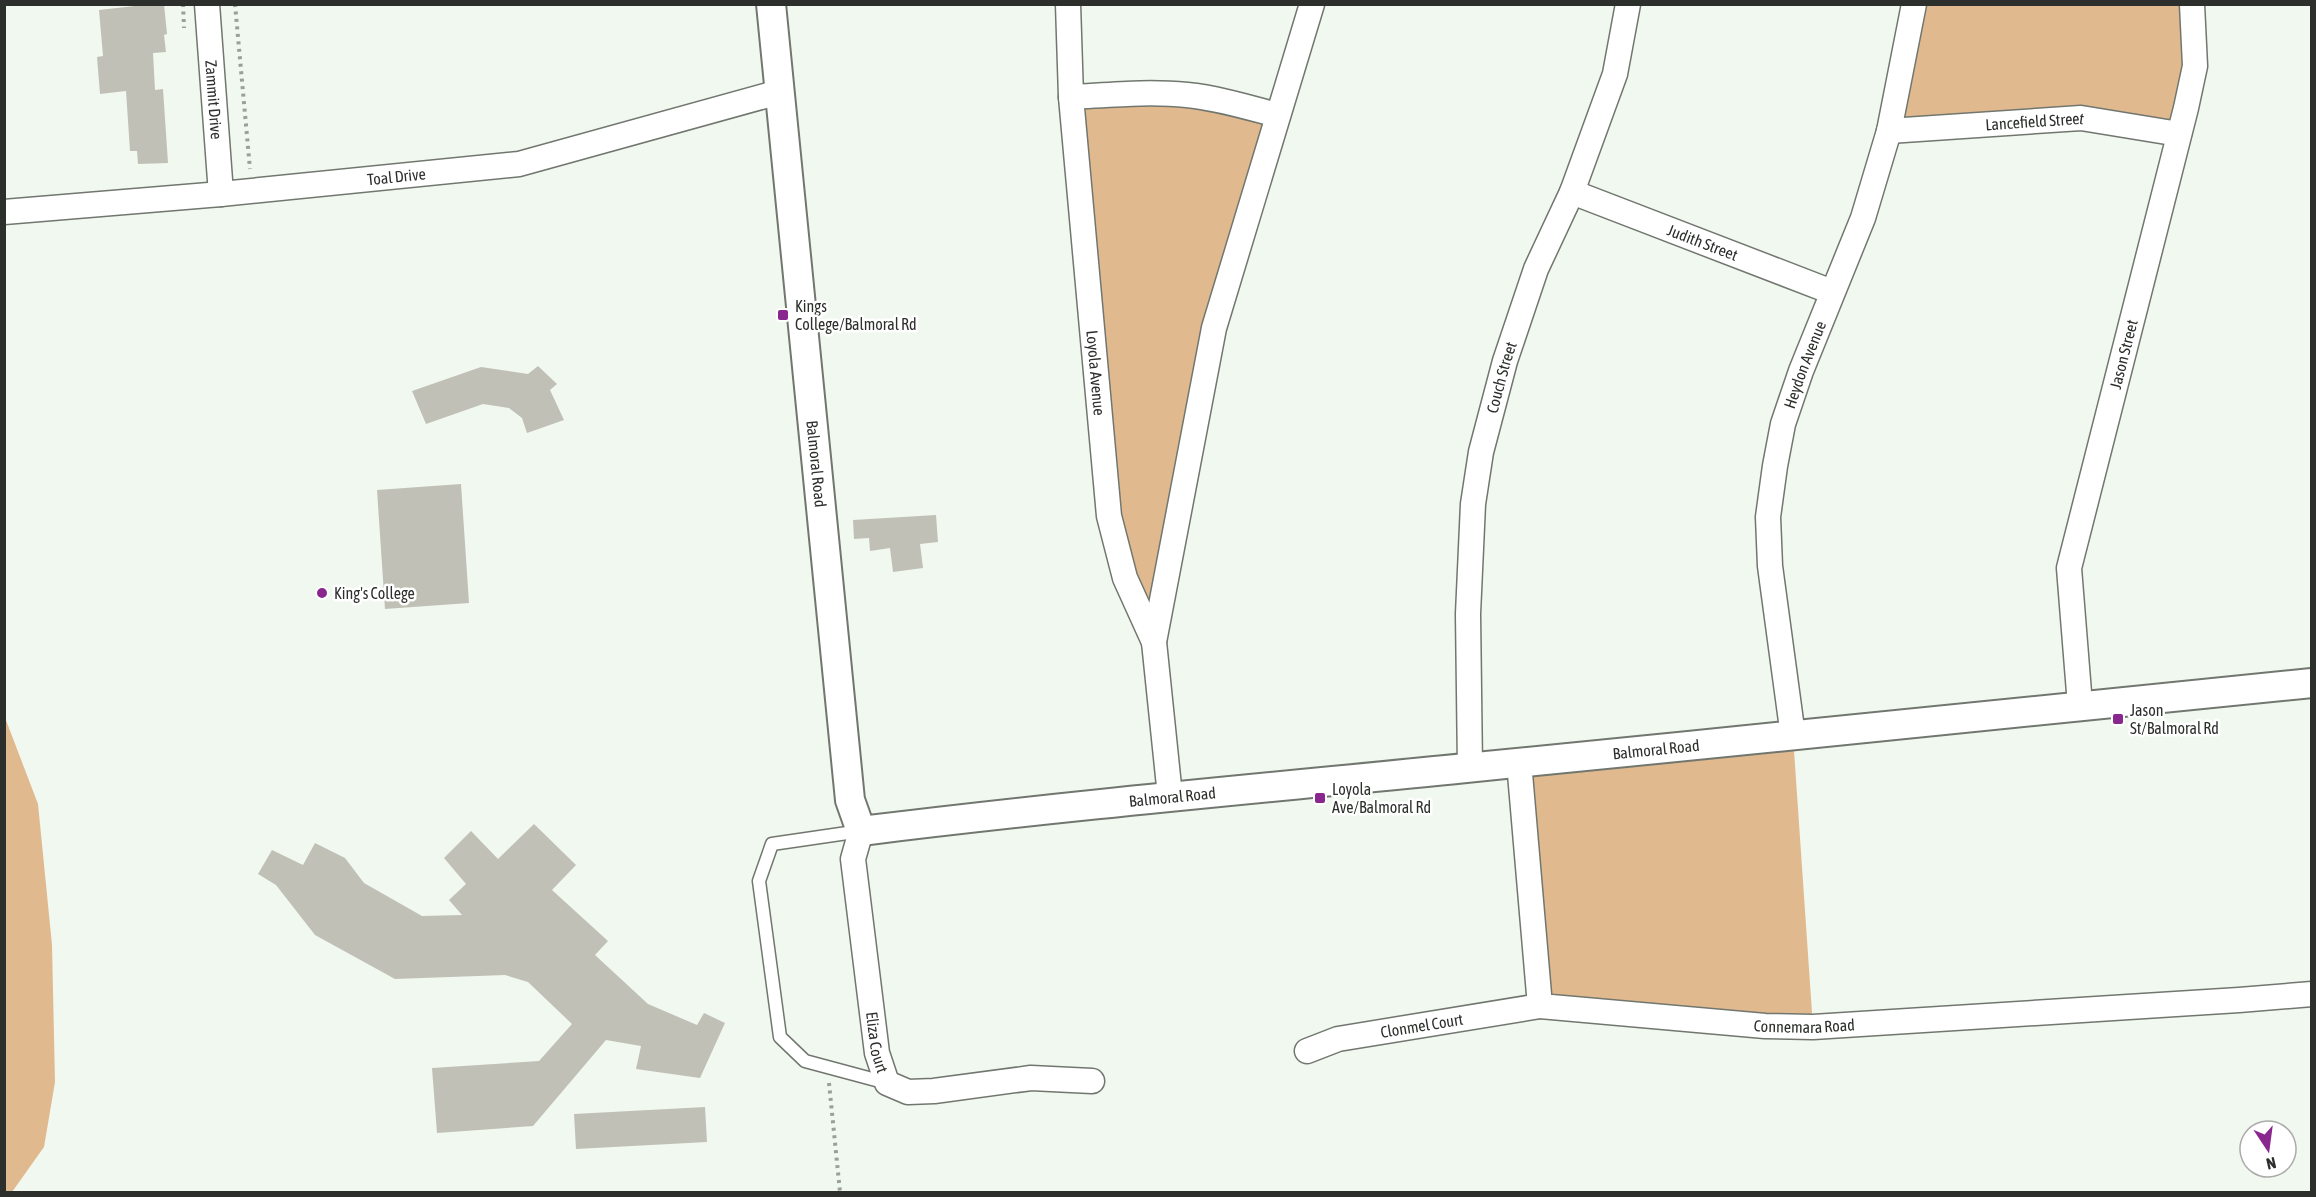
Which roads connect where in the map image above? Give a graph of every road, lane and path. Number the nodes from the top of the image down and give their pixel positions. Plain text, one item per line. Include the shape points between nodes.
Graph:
1 (207, 4) edge
2 (235, 4) edge
3 (771, 4) edge
4 (1068, 4) edge
5 (1312, 4) edge
6 (1628, 4) edge
7 (1914, 4) edge
8 (2192, 4) edge
9 (779, 92) junction
10 (1071, 97) junction
11 (1277, 115) junction
12 (1889, 131) junction
13 (2179, 134) junction
14 (262, 168) dead end
15 (1572, 192) junction
16 (221, 194) junction
17 (4, 212) edge
18 (1832, 292) junction
19 (1154, 642) junction
20 (2312, 683) edge
21 (2080, 705) junction
22 (1793, 736) junction
23 (1519, 762) junction
24 (1470, 768) junction
25 (1170, 796) junction
26 (861, 831) junction
27 (2312, 994) edge
28 (1540, 1006) junction
29 (1307, 1051) dead end
30 (828, 1067) junction
31 (1092, 1081) dead end
32 (887, 1083) junction
33 (840, 1192) edge

1 - 16 street, Zammit Drive
2 - 14 path via 250,169
3 - 9 street, Balmoral Road
4 - 10 street, Loyola Avenue
5 - 11 street, Loyola Avenue
6 - 15 street, Couch Street via 1615,74
7 - 12 street, Heydon Avenue
8 - 13 street, Jason Street via 2195,66
9 - 16 street, Toal Drive via 519,164
9 - 26 street, Balmoral Road via 850,800
10 - 11 street via 1143,92 1188,95
10 - 19 street, Loyola Avenue via 1109,516 1125,578
11 - 19 street, Loyola Avenue via 1214,328
12 - 13 street, Lancefield Street via 2081,118
12 - 18 street, Heydon Avenue via 1863,218
13 - 21 street, Jason Street via 2069,568
15 - 18 street, Judith Street
15 - 24 street, Couch Street via 1536,269 1504,362 1481,452 1473,504 1468,614
16 - 17 street, Toal Drive
18 - 22 street, Heydon Avenue via 1783,424 1768,517 1770,566
19 - 25 street, Loyola Avenue
20 - 21 street, Balmoral Road
21 - 22 street, Balmoral Road
22 - 23 street, Balmoral Road
23 - 24 street, Balmoral Road
23 - 28 street
24 - 25 street, Balmoral Road
25 - 26 street, Balmoral Road
26 - 30 lane via 771,844 759,882 780,1037 805,1061
26 - 32 street, Eliza Court via 853,859 877,1053
27 - 28 street, Connemara Road via 1813,1027
28 - 29 street, Clonmel Court via 1338,1039
30 - 32 lane
30 - 33 path
31 - 32 street, Eliza Court via 1030,1078 908,1092

